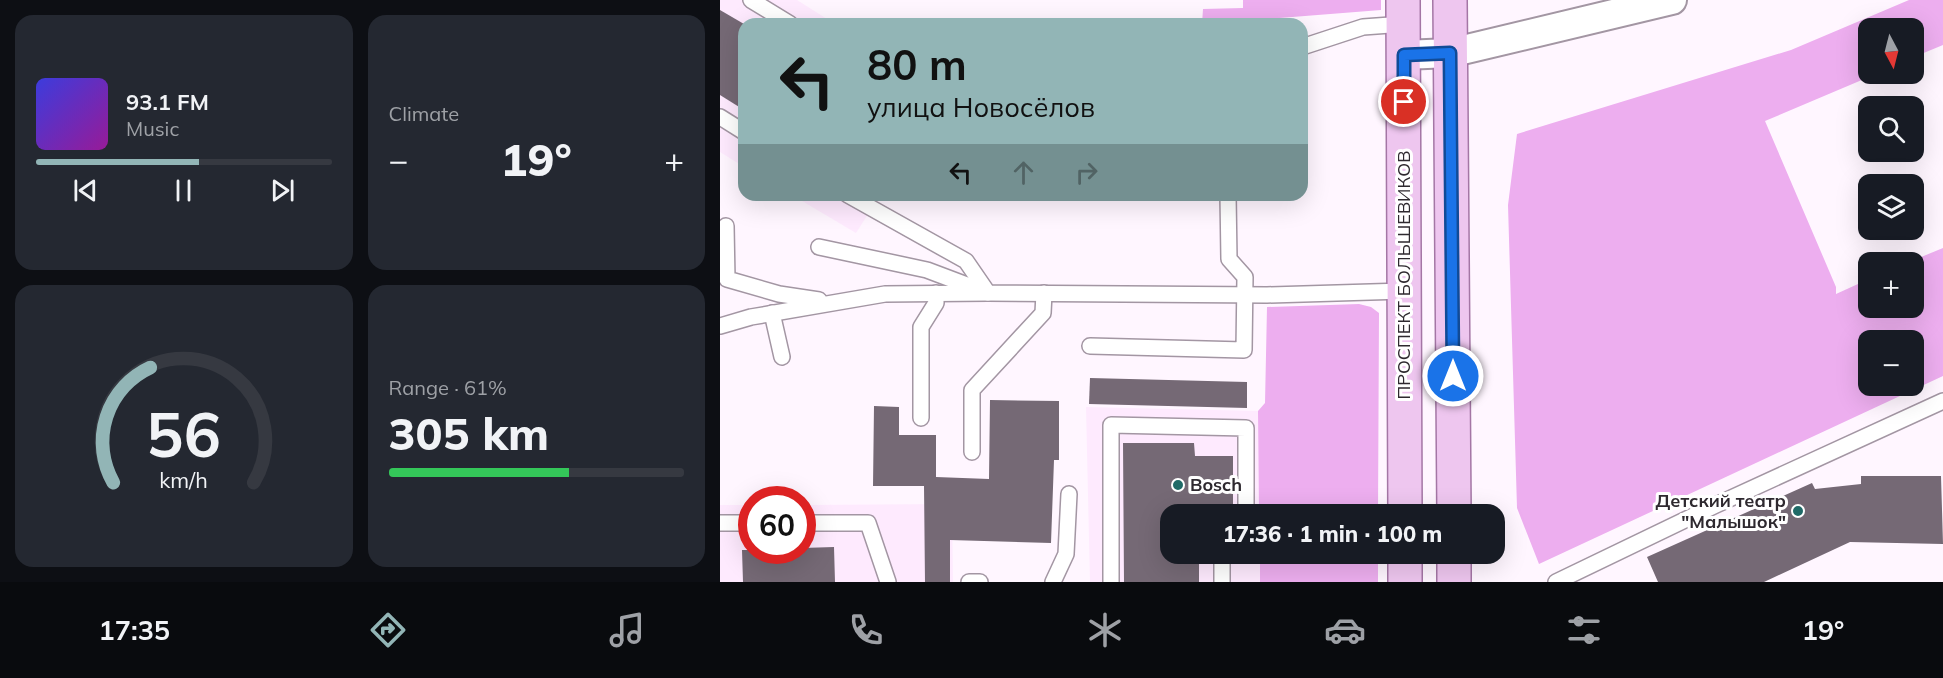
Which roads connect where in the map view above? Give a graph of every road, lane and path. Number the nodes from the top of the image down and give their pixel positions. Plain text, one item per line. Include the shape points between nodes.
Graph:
1 (751, 0) edge
2 (1450, 0) edge
3 (1672, 0) edge
4 (1608, 8) edge
5 (780, 18) edge
6 (1404, 26) edge
7 (1308, 45) edge
8 (1450, 53) junction
9 (720, 117) edge
10 (738, 128) edge
11 (859, 201) edge
12 (1228, 201) edge
13 (726, 226) dead end
14 (819, 247) dead end
15 (1404, 291) junction
16 (936, 293) junction
17 (988, 293) junction
18 (1044, 293) junction
19 (1245, 295) junction
20 (828, 302) junction
21 (772, 313) junction
22 (720, 326) edge
23 (1090, 346) dead end
24 (782, 357) dead end
25 (1943, 401) edge
26 (921, 418) dead end
27 (972, 452) dead end
28 (1069, 494) dead end
29 (1246, 504) edge
30 (1405, 504) edge
31 (1454, 504) edge
32 (720, 523) edge
33 (738, 523) edge
34 (816, 523) edge
35 (1222, 564) edge
36 (1405, 564) edge
37 (1454, 564) edge
38 (1587, 574) edge
39 (888, 582) edge
40 (969, 582) edge
41 (980, 582) edge
42 (1053, 582) edge
43 (1111, 582) edge
44 (1222, 582) edge
45 (1405, 582) edge
46 (1454, 582) edge
47 (1556, 582) edge

1 - 5 lane
2 - 8 main road
3 - 4 street
4 - 8 street
6 - 7 lane via 1363,27
6 - 8 street
6 - 15 main road, ПРОСПЕКТ БОЛЬШЕВИКОВ
8 - 31 main road
9 - 10 lane
11 - 17 lane via 966,261
12 - 19 lane via 1229,259 1245,277
13 - 20 lane via 727,279 779,294
14 - 17 lane via 927,270
15 - 19 lane
15 - 30 main road, ПРОСПЕКТ БОЛЬШЕВИКОВ
16 - 17 lane
16 - 20 lane via 885,294
16 - 26 lane via 936,303 921,327
17 - 18 lane
18 - 19 lane
18 - 27 lane via 1044,313 972,390
19 - 23 lane via 1244,350
20 - 21 lane
21 - 22 lane
21 - 24 lane
25 - 38 lane
28 - 42 lane via 1066,554
29 - 43 lane via 1246,428 1111,425
32 - 33 lane
34 - 39 lane via 868,523
35 - 44 lane
36 - 45 main road
37 - 46 main road
38 - 47 lane
40 - 41 lane

